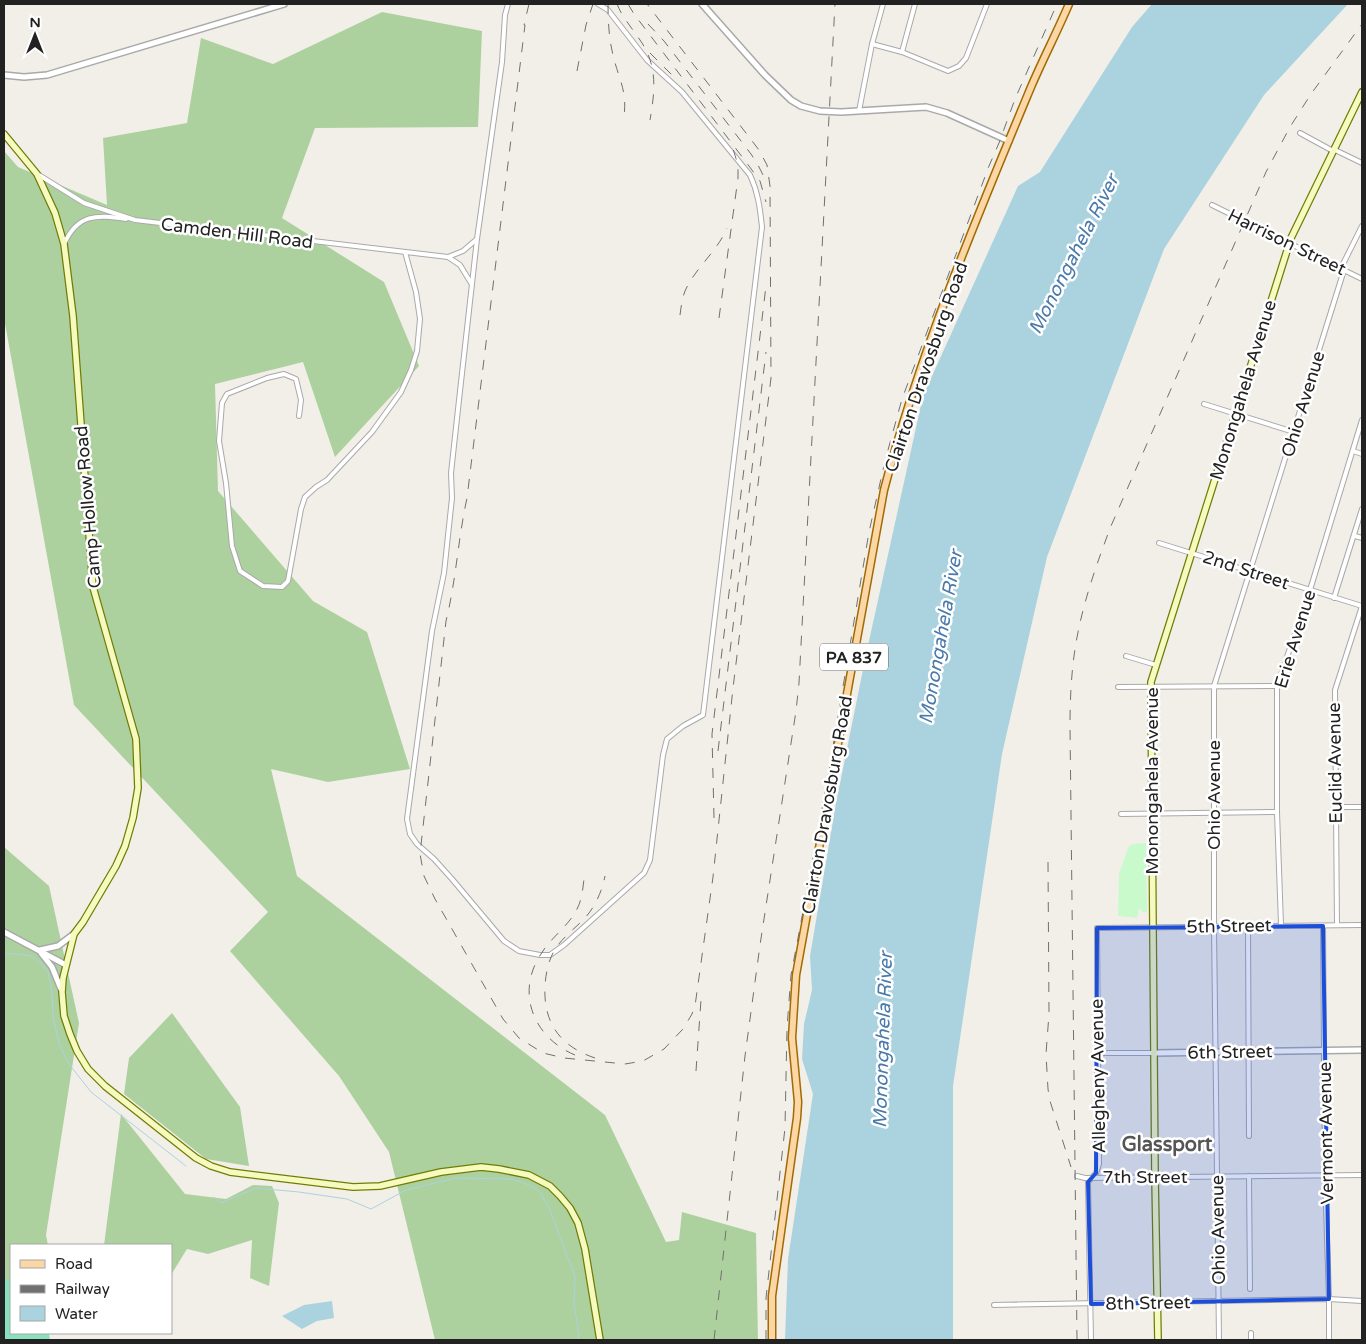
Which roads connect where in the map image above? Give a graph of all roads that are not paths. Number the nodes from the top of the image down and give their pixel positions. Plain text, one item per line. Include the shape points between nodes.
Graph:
1 (284, 4) edge
2 (508, 4) edge
3 (598, 4) edge
4 (702, 4) edge
5 (883, 4) edge
6 (915, 4) edge
7 (987, 4) edge
8 (1069, 4) edge
9 (872, 44) junction
10 (902, 52) junction
11 (4, 75) edge
12 (1362, 92) edge
13 (858, 112) junction
14 (1300, 133) dead end
15 (4, 134) edge
16 (1010, 141) junction
17 (1333, 150) junction
18 (1362, 163) edge
19 (37, 174) junction
20 (1212, 205) dead end
21 (135, 220) junction
22 (1362, 226) edge
23 (477, 239) junction
24 (1289, 243) junction
25 (64, 244) junction
26 (405, 252) junction
27 (448, 257) junction
28 (1343, 269) junction
29 (1362, 279) edge
30 (472, 285) junction
31 (1204, 404) dead end
32 (1236, 414) junction
33 (299, 416) dead end
34 (1362, 420) edge
35 (1294, 432) junction
36 (1352, 451) junction
37 (1362, 454) edge
38 (1362, 509) edge
39 (1355, 536) junction
40 (1362, 538) edge
41 (1159, 544) dead end
42 (1192, 553) junction
43 (1250, 571) junction
44 (1310, 590) junction
45 (1334, 598) junction
46 (1362, 606) edge
47 (1126, 656) dead end
48 (1156, 665) junction
49 (1214, 686) junction
50 (1277, 686) junction
51 (1118, 687) dead end
52 (1151, 687) junction
53 (1336, 807) junction
54 (1362, 807) edge
55 (1214, 812) junction
56 (1277, 812) junction
57 (1152, 813) junction
58 (1121, 814) dead end
59 (1337, 925) junction
60 (1362, 925) edge
61 (1248, 926) junction
62 (1281, 926) junction
63 (1323, 926) junction
64 (1153, 927) junction
65 (1214, 927) junction
66 (1097, 928) joint
67 (4, 932) edge
68 (74, 934) junction
69 (39, 950) junction
70 (66, 965) junction
71 (62, 992) junction
72 (1325, 1050) junction
73 (1362, 1050) edge
74 (1216, 1052) junction
75 (1249, 1052) junction
76 (1097, 1053) junction
77 (1155, 1053) junction
78 (1248, 1136) dead end
79 (1362, 1175) edge
80 (1077, 1176) dead end
81 (1217, 1176) junction
82 (1249, 1176) junction
83 (1325, 1176) junction
84 (1092, 1177) junction
85 (1155, 1177) junction
86 (1250, 1289) dead end
87 (1329, 1299) junction
88 (1362, 1300) edge
89 (1218, 1302) junction
90 (1091, 1304) junction
91 (1157, 1304) junction
92 (994, 1305) dead end
93 (1251, 1333) dead end
94 (600, 1340) edge
95 (772, 1340) edge
96 (1092, 1340) edge
97 (1158, 1340) edge
98 (1219, 1340) edge
99 (1251, 1340) edge
100 (1329, 1340) edge

1 - 11 street via 47,75
2 - 23 street
3 - 30 street via 608,10 647,60 682,92 750,175 760,202 762,227 703,715 667,739 650,860 644,873 550,955 519,951 504,941 452,878 417,844 410,834 408,819 432,632 444,573 452,464
4 - 13 street via 791,100 820,111
5 - 9 street
6 - 10 street
7 - 10 street via 966,58 959,66 948,71
8 - 16 main road, Clairton Dravosburg Road / PA 837
9 - 10 street
9 - 13 street
12 - 17 main road, Monongahela Avenue
13 - 16 street via 926,107 947,112
14 - 17 street
15 - 19 main road, Camp Hollow Road
16 - 95 main road, Clairton Dravosburg Road / PA 837 via 932,337 901,429 883,499 796,975 792,1038 797,1118 772,1296
17 - 18 street
17 - 24 main road, Monongahela Avenue
19 - 21 street, Camden Hill Road via 84,203
19 - 25 main road, Camp Hollow Road via 55,213
20 - 24 street, Harrison Street
21 - 25 street via 104,216 86,218 68,234
21 - 26 street, Camden Hill Road
22 - 28 street, Ohio Avenue
23 - 27 street via 463,251
23 - 30 street
24 - 28 street, Harrison Street
24 - 32 main road, Monongahela Avenue
25 - 68 main road, Camp Hollow Road via 73,316 93,587 136,739 138,788 125,846 108,882
26 - 27 street, Camden Hill Road
26 - 33 street via 420,319 417,351 411,370 401,392 372,432 327,480 306,497 300,509 288,581 282,587 263,586 240,571 232,546 219,441 222,403 227,394 284,374 296,379 301,400
27 - 30 street via 460,265
28 - 29 street, Harrison Street
28 - 35 street, Ohio Avenue
31 - 32 street
32 - 35 street
32 - 42 main road, Monongahela Avenue
34 - 36 street, Erie Avenue
35 - 43 street, Ohio Avenue
36 - 37 street
36 - 44 street, Erie Avenue
38 - 39 street
39 - 40 street
39 - 45 street
41 - 42 street, 2nd Street
42 - 43 street, 2nd Street
42 - 48 main road, Monongahela Avenue
43 - 44 street, 2nd Street
43 - 49 street, Ohio Avenue
44 - 45 street, 2nd Street
44 - 50 street, Erie Avenue
45 - 46 street, 2nd Street
46 - 53 street, Euclid Avenue via 1335,690
47 - 48 street
48 - 52 main road, Monongahela Avenue
49 - 50 street
49 - 52 street
49 - 55 street, Ohio Avenue
50 - 56 street, Erie Avenue
51 - 52 street
52 - 57 main road, Monongahela Avenue
53 - 54 street
53 - 59 street, Euclid Avenue
55 - 56 street
55 - 57 street
55 - 65 street, Ohio Avenue
56 - 62 street, Erie Avenue
57 - 58 street
57 - 64 main road, Monongahela Avenue
59 - 60 street, 5th Street
59 - 63 street, 5th Street
61 - 62 street, 5th Street
61 - 65 street, 5th Street
61 - 75 street
62 - 63 street, 5th Street
63 - 72 street, Vermont Avenue
64 - 65 street, 5th Street
64 - 66 street, 5th Street
64 - 77 main road, Monongahela Avenue
65 - 74 street, Ohio Avenue
66 - 76 street, Allegheny Avenue
67 - 69 street
68 - 69 street via 58,946
68 - 70 main road, Camp Hollow Road
69 - 70 street
69 - 71 street via 52,967
70 - 71 main road, Camp Hollow Road
71 - 94 main road, Camp Hollow Road via 64,1016 70,1034 88,1069 183,1149 211,1166 247,1175 353,1187 380,1186 481,1167 529,1175 550,1186 570,1208 578,1223
72 - 73 street, 6th Street
72 - 75 street, 6th Street
72 - 83 street, Vermont Avenue
74 - 75 street, 6th Street
74 - 77 street, 6th Street
74 - 81 street, Ohio Avenue
75 - 78 street
76 - 77 street, 6th Street
76 - 84 street, Allegheny Avenue via 1099,1164
77 - 85 main road, Monongahela Avenue
79 - 83 street, 7th Street
80 - 84 street, 7th Street
81 - 82 street, 7th Street
81 - 85 street, 7th Street
81 - 89 street, Ohio Avenue
82 - 83 street, 7th Street
82 - 86 street
83 - 87 street, Vermont Avenue
84 - 85 street, 7th Street
84 - 90 street, Allegheny Avenue via 1088,1182
85 - 91 main road, Monongahela Avenue
87 - 88 street, 8th Street
87 - 89 street, 8th Street
87 - 100 street, Vermont Avenue
89 - 91 street, 8th Street
89 - 98 street, Ohio Avenue
90 - 91 street, 8th Street
90 - 92 street, 8th Street
90 - 96 street, Allegheny Avenue
91 - 97 main road, Monongahela Avenue
93 - 99 street

